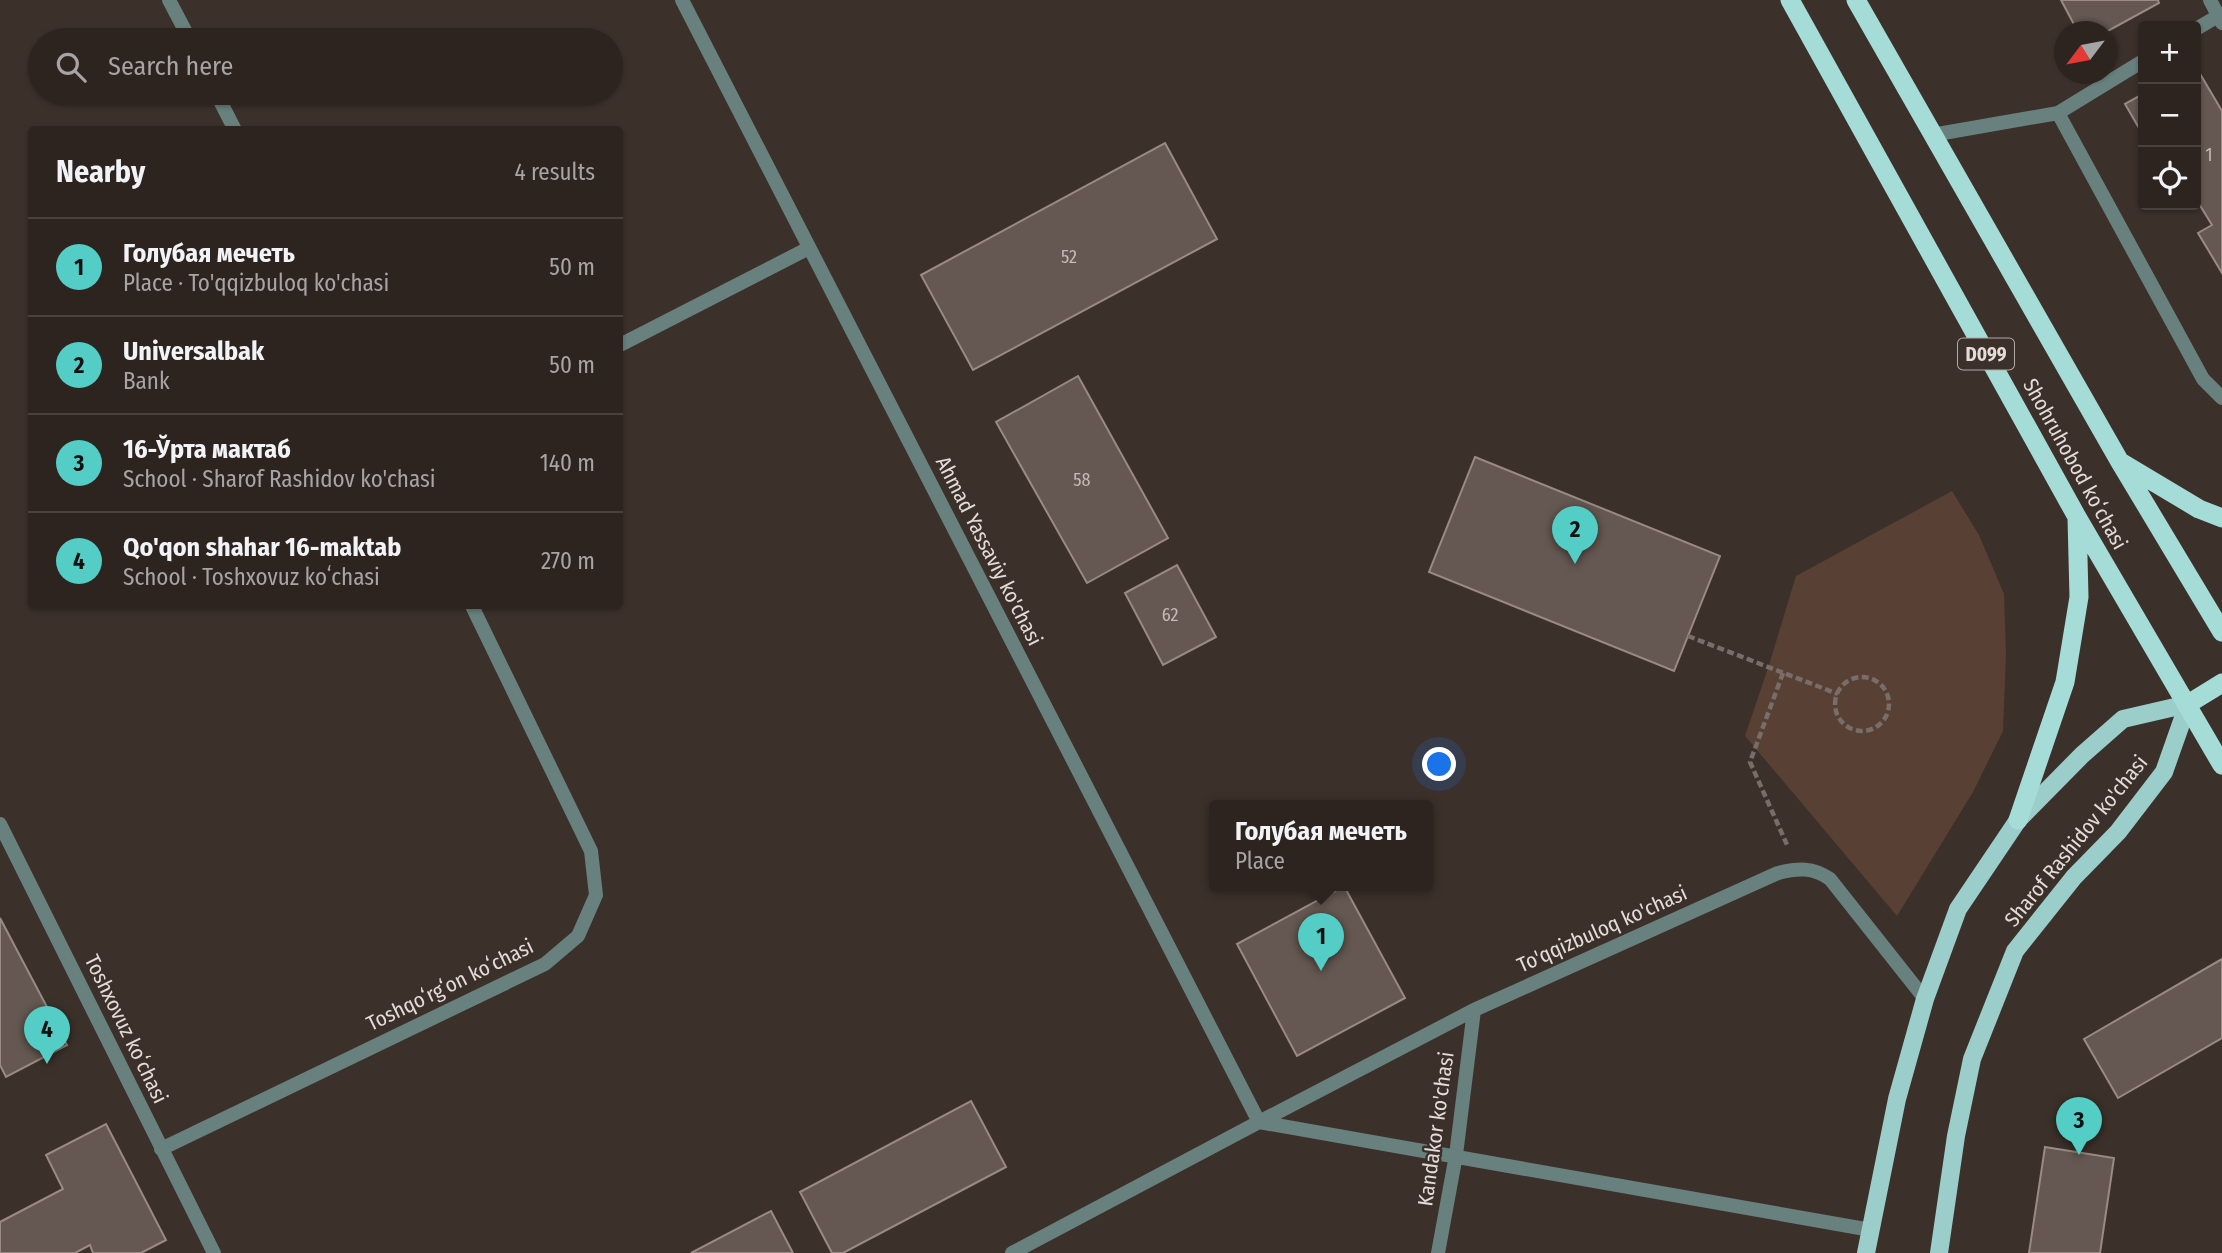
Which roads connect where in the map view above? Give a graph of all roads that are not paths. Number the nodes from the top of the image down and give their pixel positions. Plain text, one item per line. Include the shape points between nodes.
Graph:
1 (169, 0) edge
2 (682, 0) edge
3 (1790, 0) edge
4 (1856, 0) edge
5 (2210, 0) edge
6 (2220, 20) edge
7 (2201, 27) edge
8 (184, 28) edge
9 (2138, 64) edge
10 (222, 105) edge
11 (2057, 113) junction
12 (233, 126) edge
13 (1932, 135) junction
14 (809, 248) junction
15 (623, 343) edge
16 (2222, 398) edge
17 (2120, 462) junction
18 (2077, 517) junction
19 (2222, 518) edge
20 (473, 609) edge
21 (2222, 632) edge
22 (2222, 683) edge
23 (2188, 704) junction
24 (2222, 765) edge
25 (2018, 820) junction
26 (0, 824) edge
27 (1925, 999) junction
28 (1474, 1010) junction
29 (1259, 1122) junction
30 (161, 1149) junction
31 (1456, 1155) junction
32 (1871, 1230) junction
33 (215, 1253) edge
34 (1012, 1253) edge
35 (1438, 1253) edge
36 (1866, 1253) edge
37 (1939, 1253) edge

1 - 8 street
2 - 14 street, Ahmad Yassaviy ko'chasi
3 - 18 highway, Shohruhobod koʻchasi / D099
4 - 13 highway, Shohruhobod koʻchasi / D099
5 - 6 street
6 - 7 street
9 - 11 street
10 - 12 street
11 - 13 street
11 - 16 street via 2203,379
13 - 17 highway, Shohruhobod koʻchasi / D099
14 - 15 street
14 - 29 street, Ahmad Yassaviy ko'chasi
17 - 19 highway
17 - 21 highway, Shohruhobod koʻchasi / D099
18 - 23 highway, Shohruhobod koʻchasi / D099
18 - 25 highway via 2079,597 2065,682
20 - 30 street, Toshqoʻrgʻon koʻchasi via 591,851 596,895 578,936 545,964
22 - 23 highway
23 - 24 highway, Shohruhobod koʻchasi / D099
23 - 25 main road, Sharof Rashidov ko'chasi via 2123,719
23 - 37 main road, Sharof Rashidov ko'chasi via 2164,772 2015,951 1972,1059
25 - 27 main road, Sharof Rashidov ko'chasi via 1958,909
26 - 30 street, Toshxovuz koʻchasi
27 - 28 street, To'qqizbuloq ko'chasi via 1830,878 1818,870 1797,868
27 - 32 main road, Sharof Rashidov ko'chasi via 1896,1099
28 - 29 street, To'qqizbuloq ko'chasi
28 - 31 street, Kandakor ko'chasi
29 - 31 street
29 - 34 street, To'qqizbuloq ko'chasi
30 - 33 street, Toshxovuz koʻchasi
31 - 32 street
31 - 35 street, Kandakor ko'chasi
32 - 36 main road, Sharof Rashidov ko'chasi

